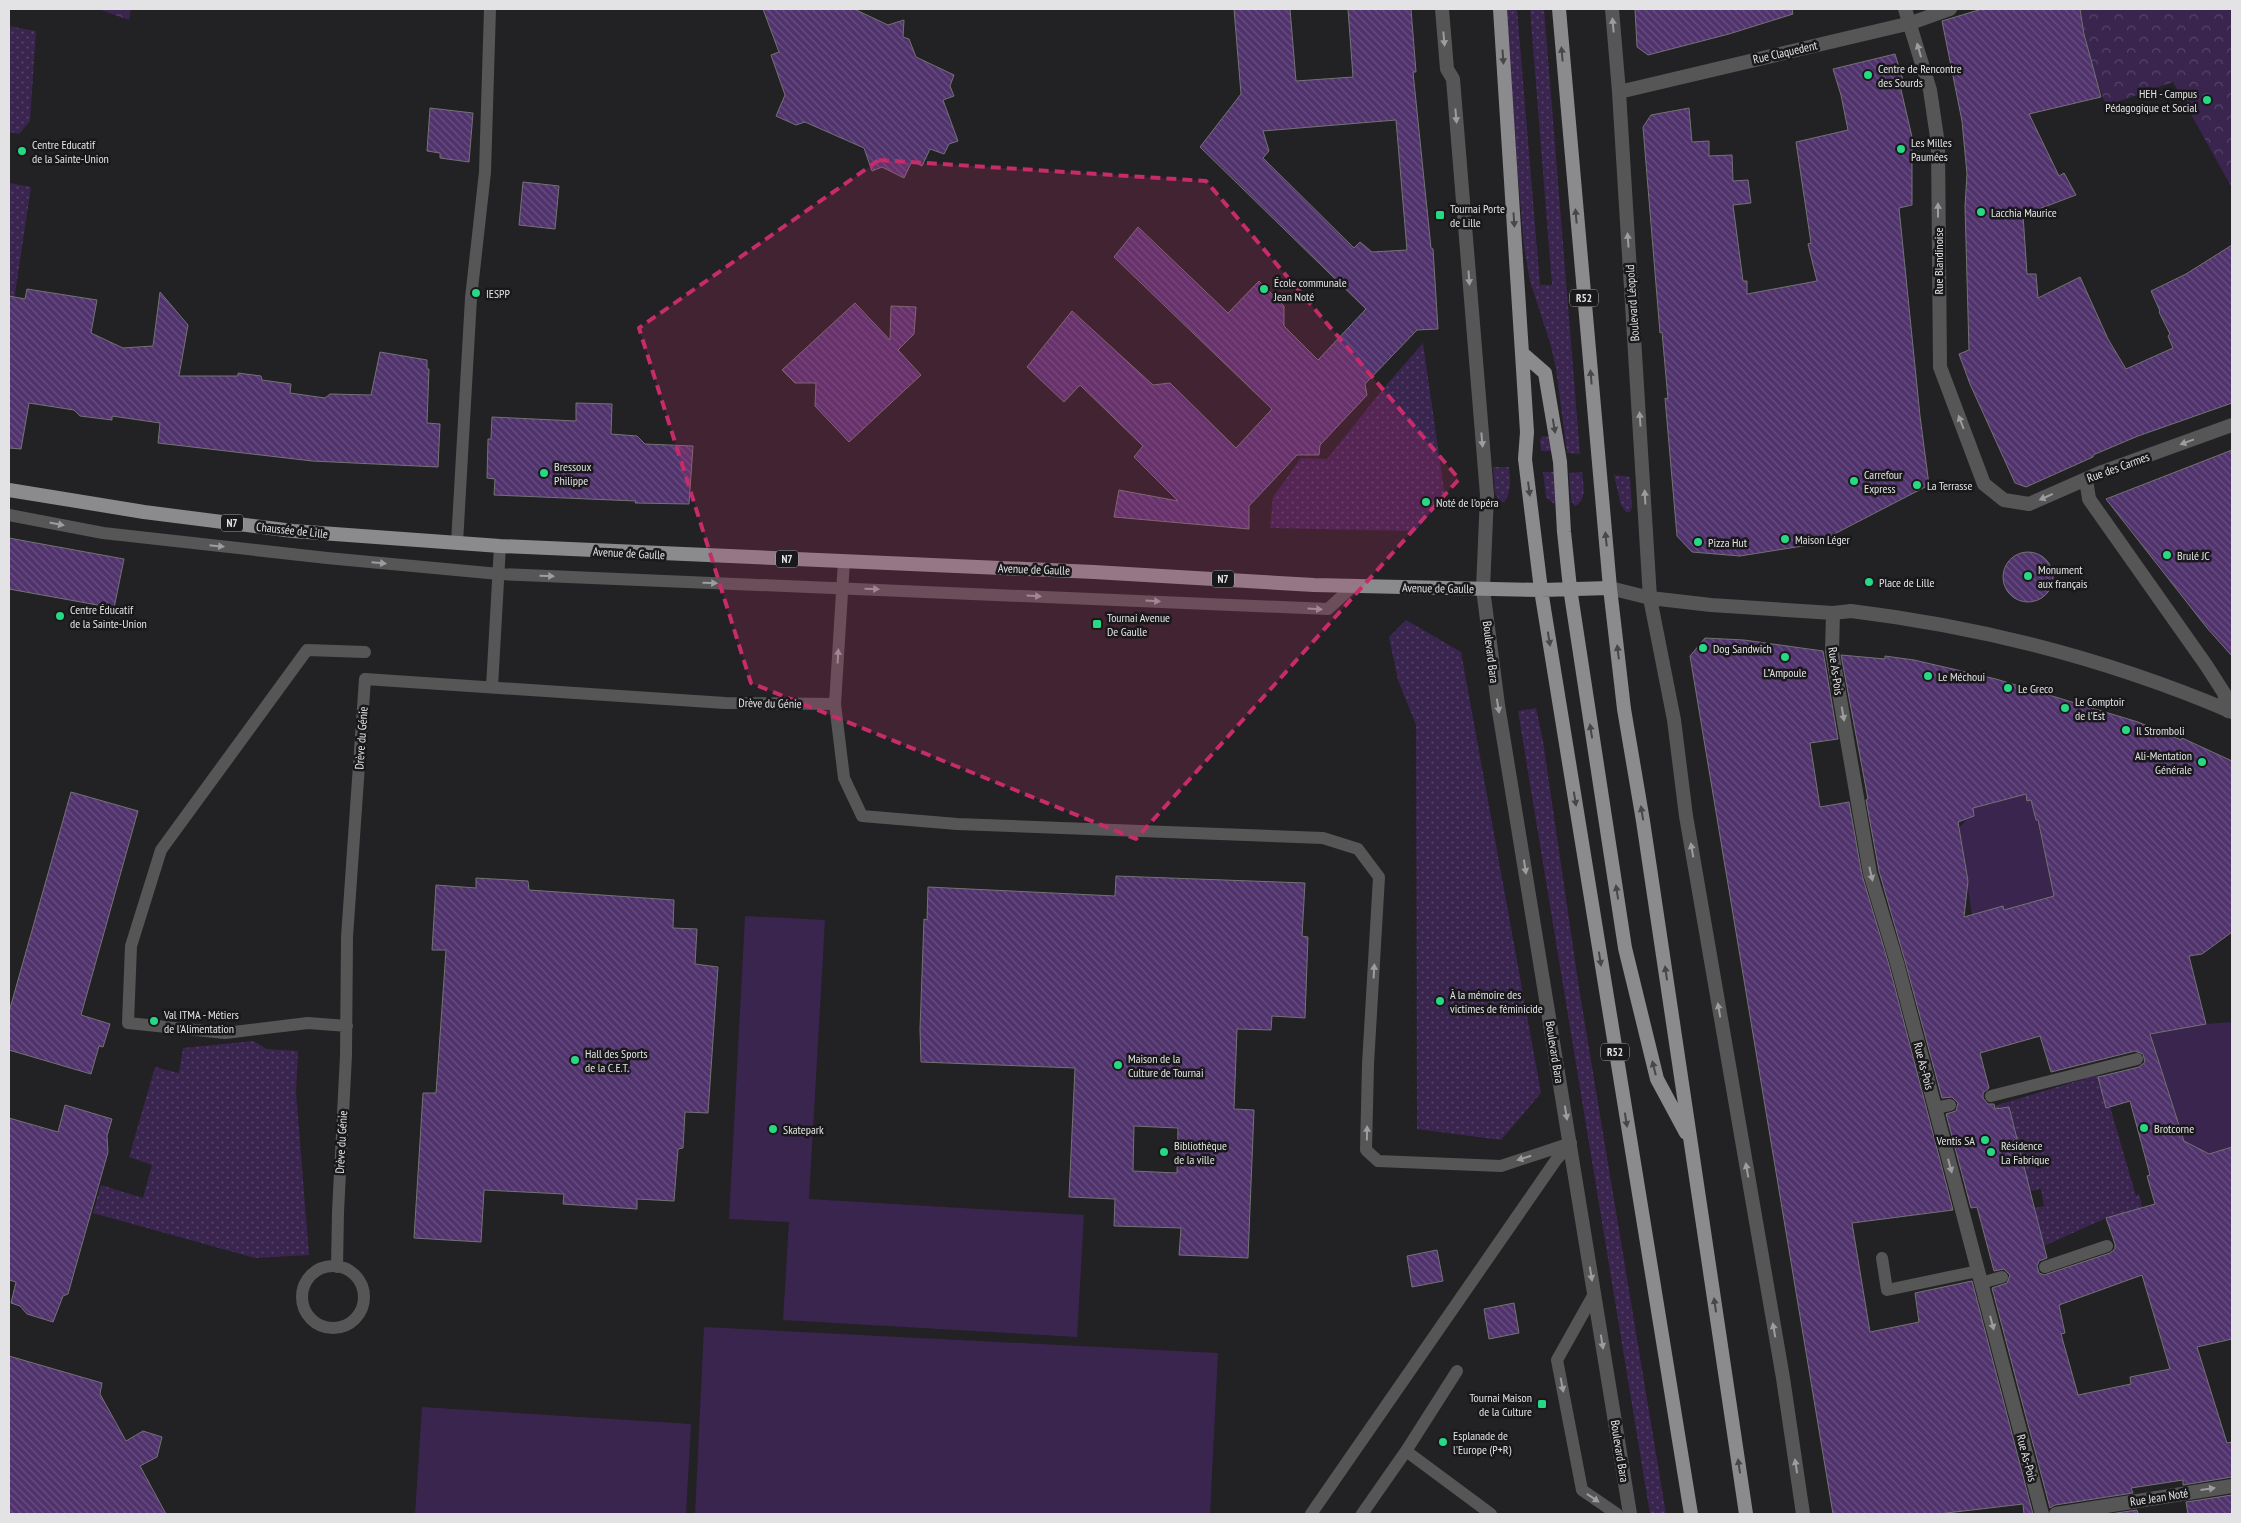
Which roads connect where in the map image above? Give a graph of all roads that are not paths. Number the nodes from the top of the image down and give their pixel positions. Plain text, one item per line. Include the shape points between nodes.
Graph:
1 (490, 9) edge
2 (1442, 9) edge
3 (1500, 9) edge
4 (1559, 9) edge
5 (1612, 9) edge
6 (1906, 9) edge
7 (1950, 9) edge
8 (1911, 23) junction
9 (1619, 92) junction
10 (1522, 353) junction
11 (2232, 425) edge
12 (2086, 479) junction
13 (9, 490) edge
14 (2004, 500) joint
15 (9, 515) edge
16 (457, 543) junction
17 (500, 546) junction
18 (844, 561) junction
19 (499, 574) junction
20 (1353, 586) junction
21 (843, 588) junction
22 (1570, 588) junction
23 (1610, 588) junction
24 (1483, 589) junction
25 (1541, 590) junction
26 (1650, 598) junction
27 (1833, 614) junction
28 (365, 652) dead end
29 (492, 687) junction
30 (835, 704) junction
31 (2230, 711) edge
32 (347, 1026) junction
33 (2137, 1058) dead end
34 (1991, 1096) dead end
35 (1950, 1105) dead end
36 (1935, 1108) junction
37 (1571, 1143) junction
38 (1691, 1143) junction
39 (2107, 1246) dead end
40 (1882, 1258) dead end
41 (337, 1266) junction
42 (2045, 1267) dead end
43 (1980, 1277) junction
44 (2002, 1278) dead end
45 (1594, 1294) junction
46 (1457, 1371) dead end
47 (1406, 1451) junction
48 (2232, 1486) edge
49 (1311, 1514) edge
50 (1362, 1514) edge
51 (1491, 1514) edge
52 (1617, 1514) edge
53 (1630, 1514) edge
54 (1691, 1514) edge
55 (1746, 1514) edge
56 (1803, 1514) edge
57 (2042, 1514) edge
58 (2056, 1514) edge

1 - 16 lane via 485,172 471,298
2 -> 24 street via 1447,69 1453,80 1487,495
3 -> 10 main road, R52
23 -> 4 main road, R52
9 -> 5 street, Boulevard Léopold
6 - 8 street, Rue Blandinoise
7 - 8 street, Rue Claquedent
8 - 9 street, Rue Claquedent
14 -> 8 street, Rue Blandinoise via 1984,484 1940,367 1938,144 1930,90
26 -> 9 street, Boulevard Léopold
10 -> 22 main road, R52 via 1545,373 1560,462
10 -> 25 main road, R52 via 1528,432 1525,459
11 -> 12 street, Rue des Carmes
12 -> 14 street, Rue des Carmes via 2029,504
12 - 31 street via 2089,499 2206,665 2224,693
13 - 16 main road, Chaussée de Lille / N7 via 293,531
15 -> 19 lane via 103,533
16 - 17 main road, Avenue de Gaulle / N7
17 - 18 main road, Avenue de Gaulle / N7
17 - 19 lane
18 - 20 main road, Avenue de Gaulle / N7
18 - 21 lane
19 -> 21 lane
19 - 29 lane
21 -> 20 lane via 1328,610
20 - 24 main road, Avenue de Gaulle / N7
30 -> 21 lane
22 - 23 main road, Avenue de Gaulle / N7
22 - 25 main road, Avenue de Gaulle / N7
38 -> 22 main road, R52 via 1657,1079 1625,948
23 - 26 street
38 -> 23 main road, R52 via 1624,709
24 - 25 main road, Avenue de Gaulle / N7
24 -> 37 street, Boulevard Bara via 1498,705
25 -> 54 main road, R52
26 - 27 street
56 -> 26 street via 1686,816 1674,720
27 - 31 street via 1851,611 1895,616 2020,640 2143,676
27 -> 36 street, Rue As-Pois via 1832,652 1870,873
28 - 32 lane via 306,650 162,850 131,946 128,1023 226,1033 308,1023
29 - 30 lane, Drève du Génie via 732,703
29 - 32 lane, Drève du Génie via 365,679 347,937
37 -> 30 lane via 1501,1166 1378,1161 1366,1150 1379,877 1358,849 1323,838 957,824 862,816 844,778
32 - 41 lane, Drève du Génie
33 - 34 lane
35 - 36 lane
36 -> 43 street, Rue As-Pois
37 -> 45 street, Boulevard Bara
37 - 49 lane via 1556,1160
55 -> 38 main road, R52
39 - 42 lane
40 - 43 lane via 1887,1290
41 - 41 lane via 318,1270 310,1276 303,1294 303,1304 310,1317 331,1328 351,1323 363,1306 364,1296 359,1281
43 - 44 lane
43 -> 57 street, Rue As-Pois
45 -> 52 lane via 1557,1360 1582,1490
45 -> 53 street, Boulevard Bara
46 - 47 lane
47 - 50 lane
47 - 51 lane
58 -> 48 street, Rue Jean Noté

